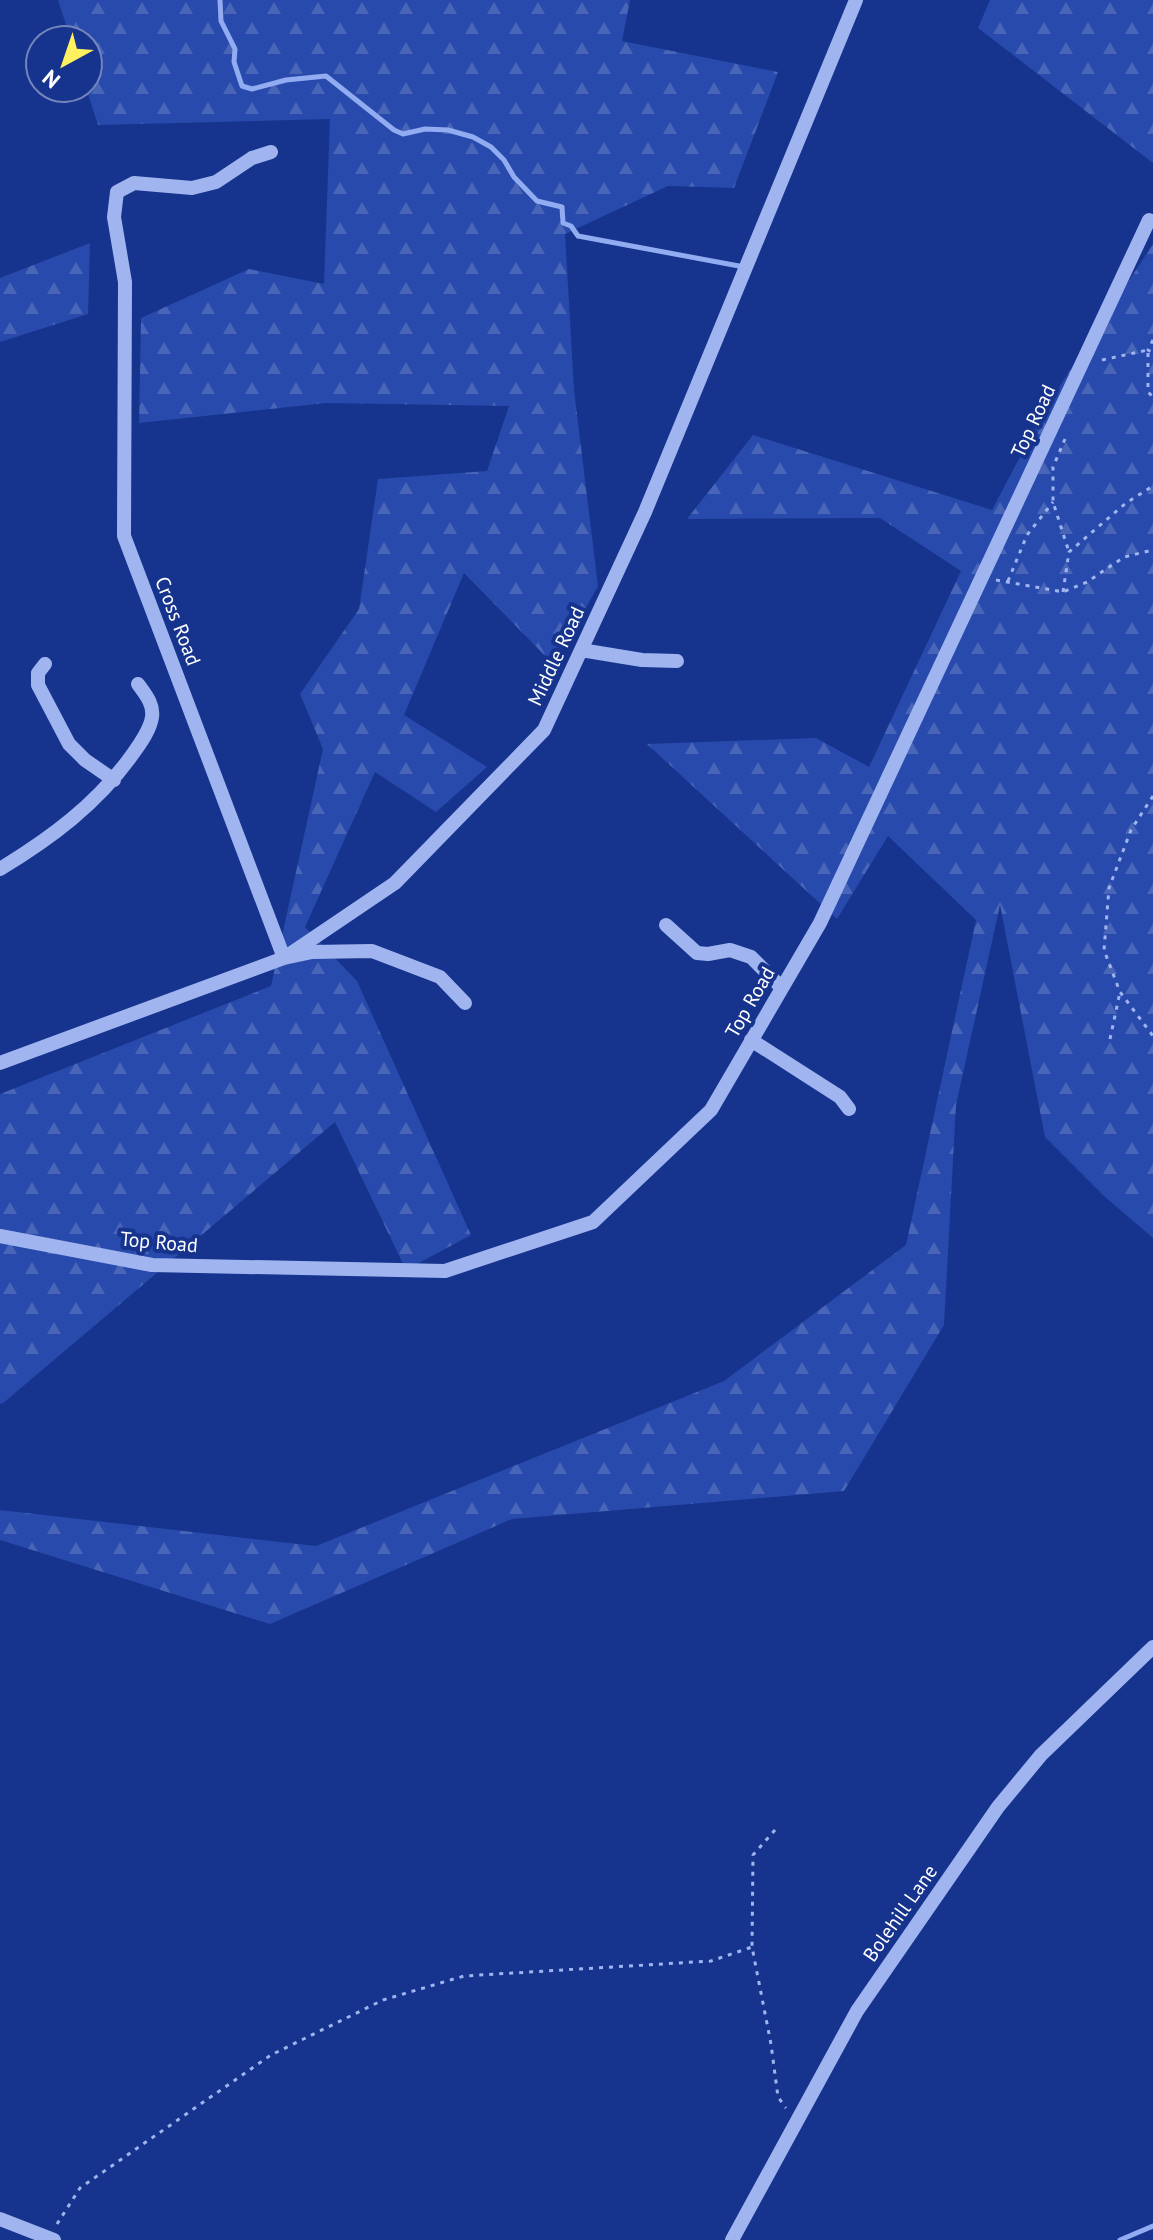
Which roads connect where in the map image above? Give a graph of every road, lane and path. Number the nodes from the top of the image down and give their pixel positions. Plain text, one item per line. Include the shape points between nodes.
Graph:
1 (856, 0) edge
2 (271, 152) dead end
3 (1149, 220) dead end
4 (1153, 340) edge
5 (1148, 350) junction
6 (1153, 353) edge
7 (1102, 359) dead end
8 (1153, 397) edge
9 (1071, 427) dead end
10 (1153, 486) edge
11 (1053, 502) junction
12 (1153, 550) edge
13 (1069, 552) junction
14 (982, 577) junction
15 (1007, 582) junction
16 (1063, 592) junction
17 (581, 650) junction
18 (677, 661) dead end
19 (45, 664) dead end
20 (138, 684) dead end
21 (114, 780) junction
22 (1153, 796) edge
23 (0, 869) edge
24 (666, 925) dead end
25 (284, 958) junction
26 (782, 988) junction
27 (1120, 992) junction
28 (465, 1003) dead end
29 (1153, 1036) edge
30 (1110, 1039) dead end
31 (751, 1040) junction
32 (0, 1063) edge
33 (849, 1109) dead end
34 (0, 1236) edge
35 (1153, 1647) edge
36 (775, 1830) dead end
37 (752, 1947) junction
38 (796, 2121) junction
39 (0, 2219) edge
40 (51, 2239) edge
41 (732, 2240) edge

1 - 17 street, Middle Road via 645,512
2 - 25 street, Cross Road via 216,182 192,188 134,183 117,192 114,217 125,282 124,536
3 - 14 street, Top Road
4 - 5 path
5 - 6 path
5 - 7 path
5 - 8 path via 1148,392
9 - 11 path via 1053,467
10 - 13 path
11 - 13 path
11 - 15 path via 1027,535
12 - 16 path via 1124,557
13 - 16 path
14 - 15 path
14 - 26 street, Top Road via 820,923
15 - 16 path
17 - 18 street
17 - 25 street, Middle Road via 544,730 395,883
19 - 21 street via 38,685 69,744
20 - 21 street via 153,715
21 - 23 street via 78,815
22 - 27 path via 1131,830 1109,888 1104,950
24 - 26 street via 697,953 730,950 751,957
25 - 28 street via 372,951 440,977
25 - 32 street, Middle Road
26 - 31 street, Top Road
27 - 29 path
27 - 30 path
31 - 33 street via 840,1097
31 - 34 street, Top Road via 711,1110 593,1222 445,1271 152,1265
35 - 38 street, Bolehill Lane via 1041,1755 998,1807 857,2011
36 - 37 path via 753,1855
37 - 38 path via 778,2097
37 - 40 path via 711,1961 464,1976 383,2000 271,2055 80,2188
38 - 41 street, Bolehill Lane
39 - 40 street

